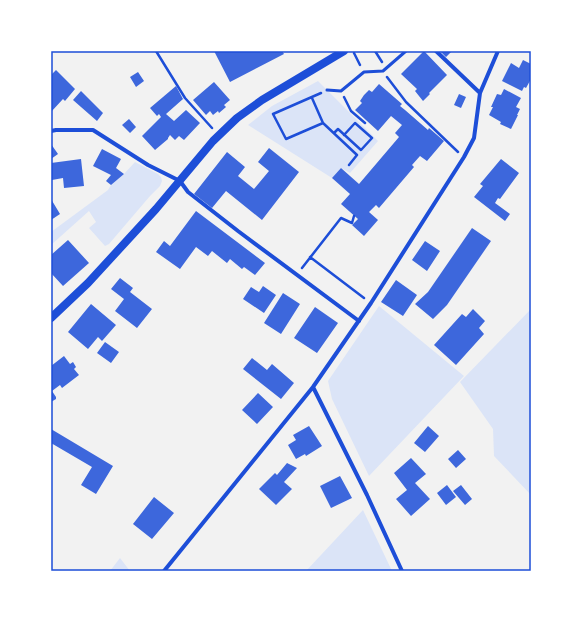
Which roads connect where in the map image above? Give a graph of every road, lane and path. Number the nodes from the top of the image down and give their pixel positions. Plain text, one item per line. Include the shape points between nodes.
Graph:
1 (156, 51) edge
2 (344, 51) edge
3 (374, 51) edge
4 (406, 51) edge
5 (436, 51) edge
6 (498, 51) edge
7 (387, 67) junction
8 (383, 71) junction
9 (327, 90) joint
10 (341, 91) junction
11 (480, 93) junction
12 (312, 98) junction
13 (323, 123) junction
14 (365, 123) dead end
15 (51, 131) edge
16 (334, 133) junction
17 (219, 135) junction
18 (344, 135) junction
19 (361, 150) junction
20 (357, 155) junction
21 (464, 157) junction
22 (349, 165) dead end
23 (180, 181) junction
24 (354, 216) dead end
25 (310, 257) junction
26 (296, 274) junction
27 (371, 303) junction
28 (51, 318) edge
29 (359, 321) junction
30 (313, 387) junction
31 (164, 571) edge
32 (402, 571) edge

1 - 17 path via 185,98
2 - 17 main road via 262,100
3 - 7 path
4 - 7 lane
5 - 11 street
6 - 11 street
7 - 8 lane
8 - 10 lane via 364,72
8 - 21 path via 406,102
9 - 10 lane
9 - 12 path
10 - 14 path via 351,111
11 - 21 street via 474,138
12 - 13 path
12 - 13 path via 273,114 286,139
13 - 16 path
15 - 23 street via 93,130 148,165
16 - 18 path via 338,129
16 - 20 path
17 - 23 main road
18 - 19 path
18 - 19 path via 355,123 372,138
19 - 20 path
20 - 22 path
21 - 27 street
23 - 26 street via 188,192
23 - 28 main road via 88,283
24 - 25 path via 352,223 341,218
25 - 26 path
25 - 27 path
26 - 29 street
27 - 29 street
29 - 30 street
30 - 31 street
30 - 32 street

